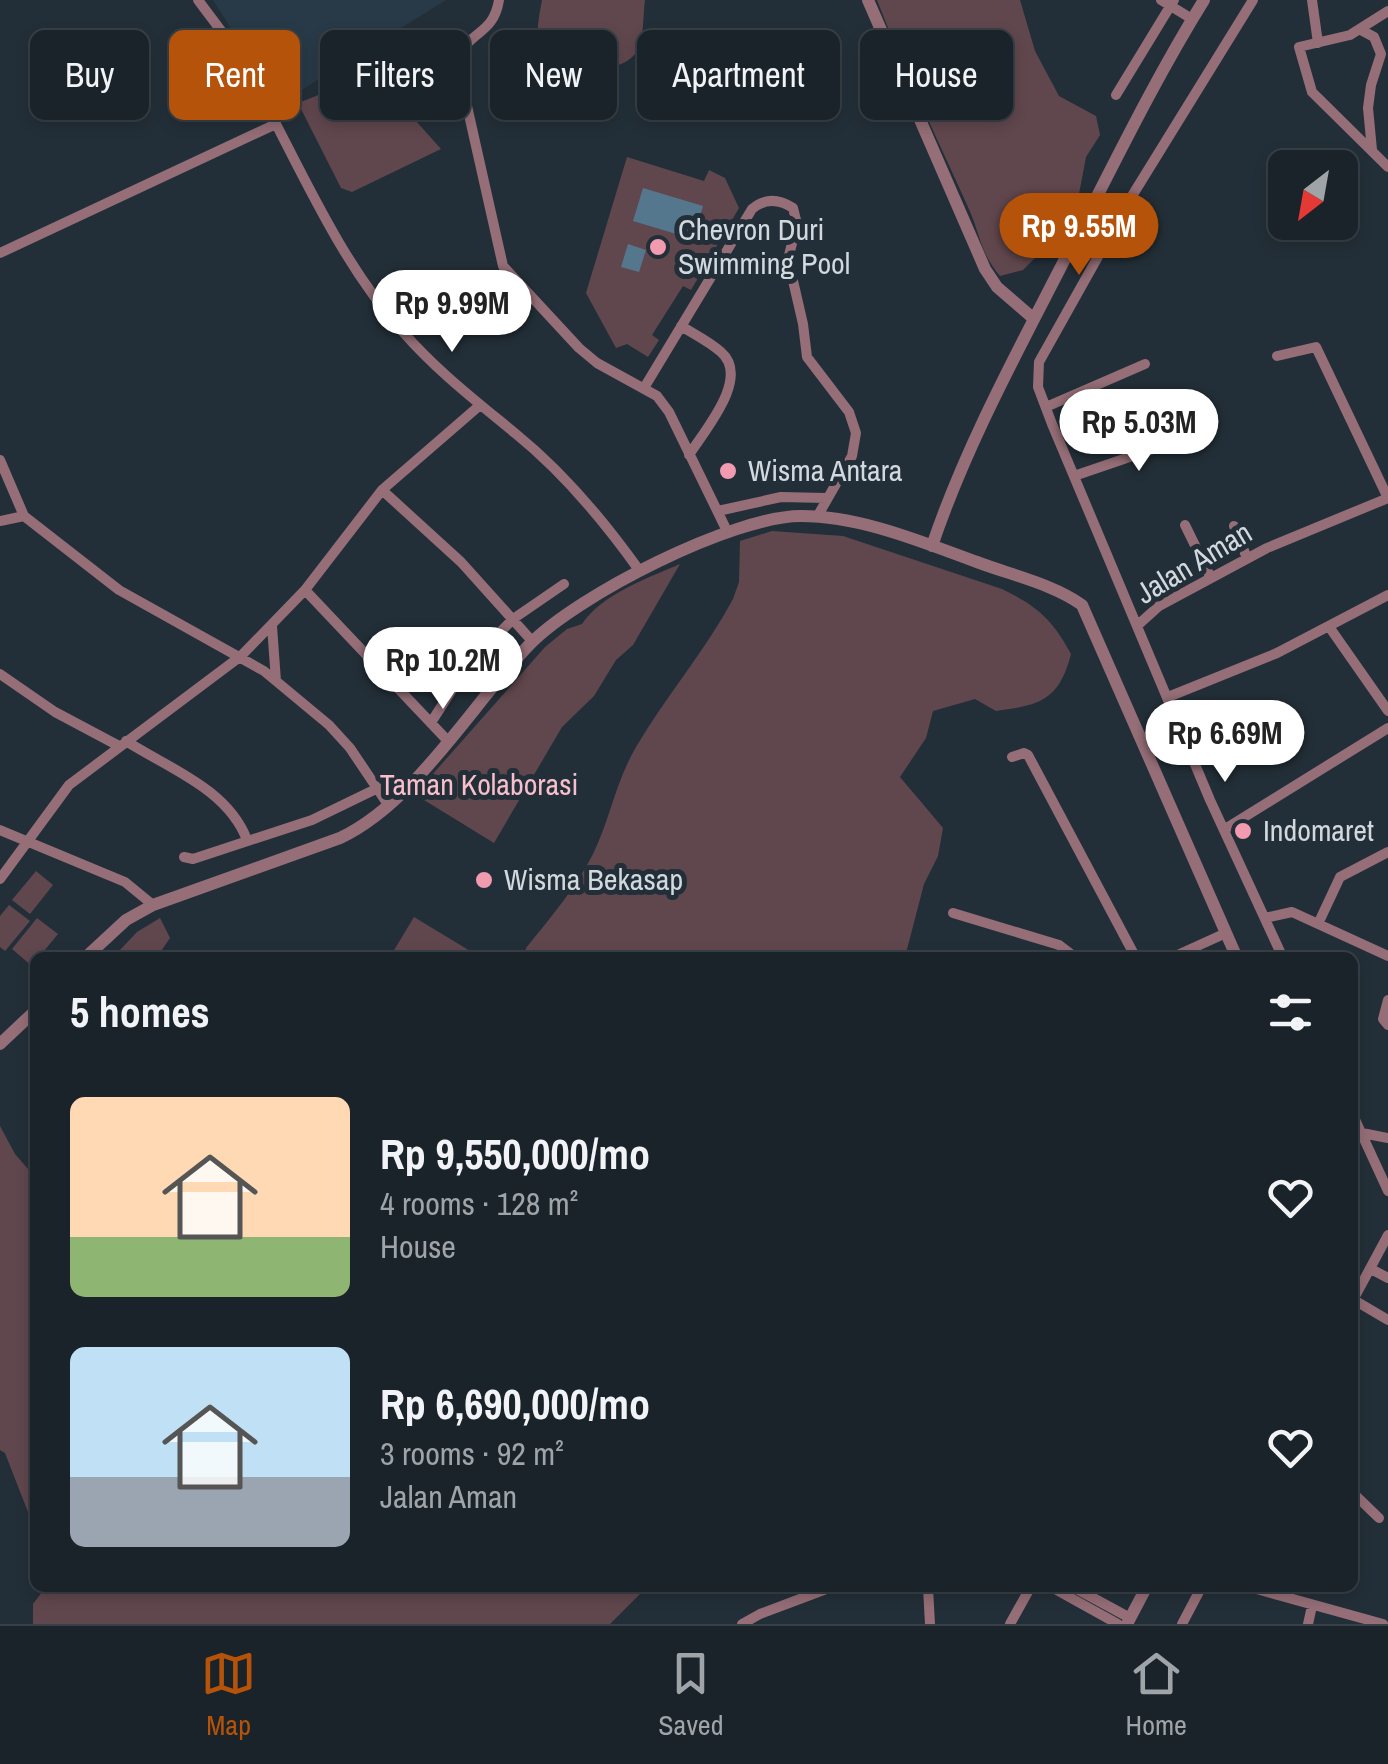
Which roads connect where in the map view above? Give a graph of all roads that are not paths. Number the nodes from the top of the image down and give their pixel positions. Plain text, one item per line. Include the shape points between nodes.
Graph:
1 (198, 0) edge
2 (499, 0) edge
3 (868, 0) edge
4 (1204, 0) edge
5 (1253, 0) edge
6 (1312, 0) edge
7 (1169, 2) edge
8 (1388, 11) edge
9 (1192, 19) junction
10 (1360, 30) junction
11 (1318, 43) junction
12 (1116, 95) dead end
13 (276, 124) junction
14 (1372, 150) junction
15 (1388, 167) edge
16 (0, 253) edge
17 (1034, 319) junction
18 (681, 326) junction
19 (1277, 356) dead end
20 (1144, 364) dead end
21 (644, 388) junction
22 (478, 406) junction
23 (1046, 406) junction
24 (1191, 436) dead end
25 (688, 455) junction
26 (0, 460) edge
27 (1074, 476) junction
28 (382, 490) junction
29 (826, 498) junction
30 (1388, 498) edge
31 (718, 511) junction
32 (24, 516) junction
33 (817, 517) junction
34 (0, 521) edge
35 (1186, 525) dead end
36 (1234, 526) dead end
37 (728, 533) junction
38 (932, 546) junction
39 (1247, 558) junction
40 (639, 570) junction
41 (1211, 578) junction
42 (564, 584) dead end
43 (305, 590) junction
44 (1388, 595) edge
45 (513, 619) junction
46 (1138, 624) junction
47 (272, 626) junction
48 (1330, 628) junction
49 (532, 642) junction
50 (240, 656) junction
51 (0, 674) edge
52 (276, 681) junction
53 (1168, 697) junction
54 (1388, 711) edge
55 (432, 721) junction
56 (1388, 728) edge
57 (447, 740) junction
58 (122, 744) junction
59 (1012, 756) dead end
60 (378, 788) junction
61 (388, 806) junction
62 (0, 830) edge
63 (1225, 830) junction
64 (248, 840) junction
65 (28, 843) junction
66 (1388, 852) edge
67 (184, 857) dead end
68 (0, 879) edge
69 (154, 905) junction
70 (953, 913) dead end
71 (1265, 918) junction
72 (1318, 924) junction
73 (1226, 933) junction
74 (91, 952) edge
75 (1068, 952) edge
76 (1133, 952) edge
77 (1184, 952) edge
78 (1234, 952) edge
79 (1280, 952) edge
80 (1388, 956) edge
81 (1388, 1000) edge
82 (30, 1016) edge
83 (1388, 1025) edge
84 (0, 1044) edge
85 (1358, 1125) edge
86 (1362, 1133) junction
87 (1388, 1138) edge
88 (1388, 1191) edge
89 (1388, 1235) edge
90 (1371, 1269) junction
91 (1388, 1278) edge
92 (1358, 1292) edge
93 (1358, 1304) edge
94 (1388, 1320) edge
95 (1358, 1498) edge
96 (1380, 1518) dead end
97 (818, 1592) edge
98 (928, 1592) edge
99 (1028, 1592) edge
100 (1061, 1592) edge
101 (1081, 1592) edge
102 (1144, 1592) edge
103 (1200, 1592) edge
104 (1266, 1592) edge
105 (1312, 1606) junction
106 (1125, 1622) edge
107 (742, 1624) edge
108 (930, 1624) edge
109 (1010, 1624) edge
110 (1182, 1624) edge
111 (1308, 1624) edge
112 (1384, 1624) edge

1 - 13 street
2 - 21 street via 491,25 464,44 458,66 503,266 578,348
3 - 17 street via 985,269
4 - 9 street
5 - 23 street via 1040,362 1036,376
6 - 11 street
7 - 9 street
7 - 12 street
8 - 10 street
9 - 17 street
10 - 11 street
10 - 14 street via 1374,38 1381,54 1368,108
11 - 14 street via 1299,47 1312,92
13 - 16 street
13 - 22 street via 374,297
14 - 15 street
17 - 38 street
18 - 21 street
18 - 25 street via 722,352 731,372 728,394
18 - 29 street via 752,209 771,200 793,208 797,224 788,259 807,357 849,412 856,432 852,456
19 - 30 street via 1316,347
20 - 23 street
21 - 25 street via 669,412
22 - 28 street
22 - 40 street via 550,466
23 - 27 street
24 - 27 street
25 - 31 street
26 - 32 street
27 - 46 street
28 - 43 street
28 - 45 street
29 - 31 street via 781,498
29 - 33 street
30 - 39 street, Jalan Aman
31 - 37 street
32 - 34 street
32 - 50 street via 118,590
33 - 37 street via 780,517
33 - 38 street
35 - 41 street
36 - 39 street
37 - 40 street
38 - 73 street via 1052,590 1088,612
39 - 41 street, Jalan Aman
40 - 49 street
41 - 46 street, Jalan Aman
42 - 45 street
43 - 47 street
43 - 55 street
44 - 48 street
45 - 49 street
45 - 55 street via 468,665
46 - 53 street, Jalan Aman
47 - 50 street
47 - 52 street
48 - 53 street
48 - 54 street
49 - 57 street
50 - 52 street
50 - 58 street
51 - 58 street via 55,712
52 - 60 street via 329,725
53 - 63 street, Jalan Aman
55 - 57 street
56 - 63 street
57 - 61 street
58 - 64 street via 205,789
58 - 65 street via 69,785
59 - 76 street via 1028,755
60 - 61 street
60 - 64 street via 312,820
61 - 69 street via 340,838
62 - 65 street
63 - 71 street, Jalan Aman
64 - 67 street
65 - 68 street
65 - 69 street via 124,882
66 - 72 street via 1340,877
69 - 74 street
70 - 75 street
71 - 72 street via 1292,912
71 - 79 street, Jalan Aman
72 - 80 street
73 - 77 street
73 - 78 street
81 - 83 street
82 - 84 street
85 - 86 street
86 - 87 street
86 - 88 street
89 - 90 street
90 - 91 street
90 - 92 street
93 - 94 street
95 - 96 street
97 - 107 street
98 - 108 street
99 - 109 street
100 - 106 street
101 - 106 street
102 - 106 street
103 - 110 street
104 - 105 street
105 - 111 street
105 - 112 street

